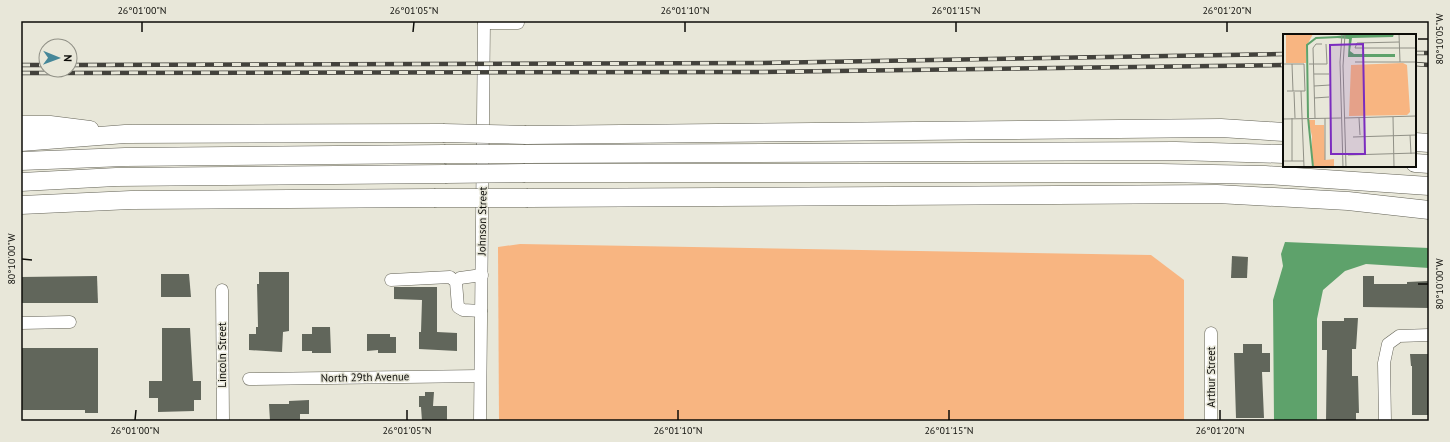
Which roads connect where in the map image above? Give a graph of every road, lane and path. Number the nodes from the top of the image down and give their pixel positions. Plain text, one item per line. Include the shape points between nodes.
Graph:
1 (518, 21) edge
2 (484, 22) edge
3 (21, 125) edge
4 (1283, 132) edge
5 (125, 134) junction
6 (21, 142) edge
7 (1416, 142) edge
8 (1429, 144) edge
9 (1283, 154) edge
10 (21, 161) edge
11 (1416, 163) edge
12 (1429, 164) edge
13 (21, 182) edge
14 (1429, 186) edge
15 (21, 205) edge
16 (1429, 210) edge
17 (482, 275) junction
18 (391, 280) dead end
19 (456, 282) junction
20 (222, 290) dead end
21 (481, 311) junction
22 (70, 322) dead end
23 (21, 323) edge
24 (1211, 333) dead end
25 (1429, 335) edge
26 (480, 376) junction
27 (249, 379) dead end
28 (223, 421) edge
29 (480, 421) edge
30 (1211, 421) edge
31 (1385, 421) edge

1 - 2 street
2 - 17 street, Johnson Street
3 - 5 highway via 50,125
4 - 5 highway, bridge via 1221,128 526,135
5 - 6 highway
7 - 8 highway
9 - 10 highway, bridge via 1176,151 444,154 125,157
11 - 12 highway
13 - 14 highway, bridge via 123,177 445,174 1161,173 1265,175
15 - 16 highway, bridge via 131,200 1217,194 1348,201
17 - 19 street via 460,278
17 - 21 street, Johnson Street
18 - 19 street via 450,277
19 - 21 street via 458,307 463,310
20 - 28 street, Lincoln Street
21 - 26 street, Johnson Street
22 - 23 street
24 - 30 street, Arthur Street
25 - 31 street via 1399,336 1388,344 1384,363
26 - 27 street, North 29th Avenue
26 - 29 street, Johnson Street

